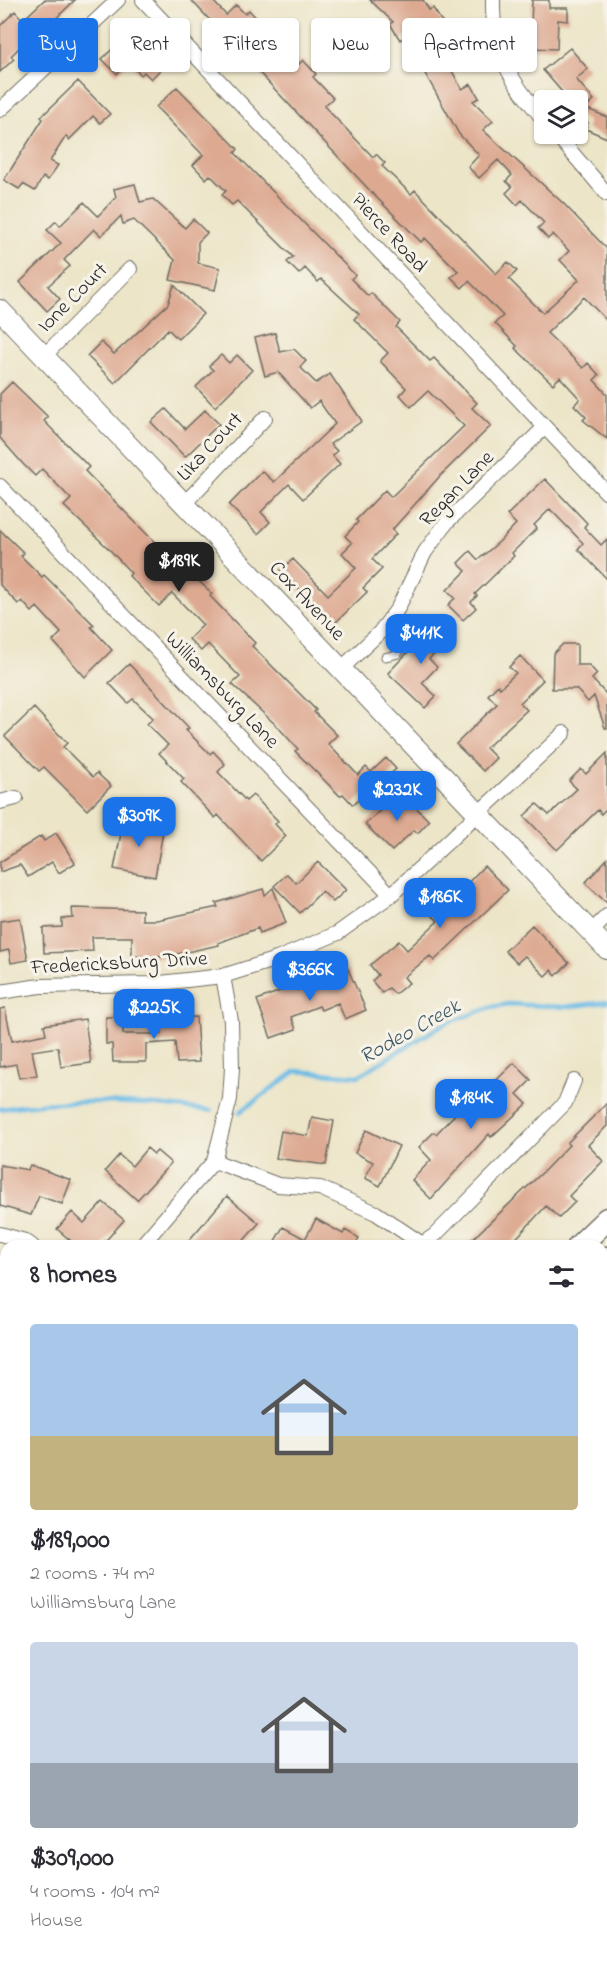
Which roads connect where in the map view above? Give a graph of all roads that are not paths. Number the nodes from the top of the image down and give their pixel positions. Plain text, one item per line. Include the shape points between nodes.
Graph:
1 (118, 0) edge
2 (142, 0) edge
3 (492, 0) edge
4 (534, 107) edge
5 (0, 111) edge
6 (564, 144) edge
7 (607, 194) edge
8 (130, 269) dead end
9 (0, 310) edge
10 (44, 356) junction
11 (265, 418) dead end
12 (546, 427) junction
13 (0, 486) edge
14 (607, 493) edge
15 (184, 504) junction
16 (394, 613) junction
17 (385, 657) dead end
18 (341, 669) junction
19 (564, 733) dead end
20 (16, 798) dead end
21 (0, 802) edge
22 (478, 816) junction
23 (391, 895) junction
24 (607, 916) edge
25 (591, 932) junction
26 (607, 949) edge
27 (224, 976) junction
28 (0, 992) edge
29 (574, 1081) dead end
30 (214, 1161) junction
31 (607, 1219) edge
32 (0, 1234) edge
33 (21, 1240) edge
34 (146, 1240) edge
35 (416, 1240) edge
36 (428, 1240) edge
37 (585, 1240) edge

1 - 5 street
2 - 12 street, Pierce Road
3 - 4 street via 492,28 508,74
6 - 7 street
8 - 10 street, Ione Court
9 - 10 main road, Cox Avenue
10 - 15 main road, Cox Avenue
11 - 15 street, Lika Court
12 - 14 street, Pierce Road
12 - 16 street, Regan Lane via 447,522 425,552
13 - 23 street, Williamsburg Lane
15 - 18 main road, Cox Avenue
16 - 17 lane via 405,622 407,640 398,654
16 - 18 street, Regan Lane
18 - 22 main road, Cox Avenue
19 - 22 street, Fredericksburg Drive
20 - 21 street
22 - 23 street, Fredericksburg Drive
22 - 25 main road, Cox Avenue
23 - 27 street, Fredericksburg Drive via 338,933
24 - 25 street
25 - 26 main road, Cox Avenue
27 - 28 street, Fredericksburg Drive via 151,984 40,986
27 - 30 street via 231,1021 232,1068 230,1099
29 - 36 street via 565,1102
30 - 34 street
30 - 35 street via 278,1185 320,1188 376,1213
31 - 37 main road
32 - 33 street

